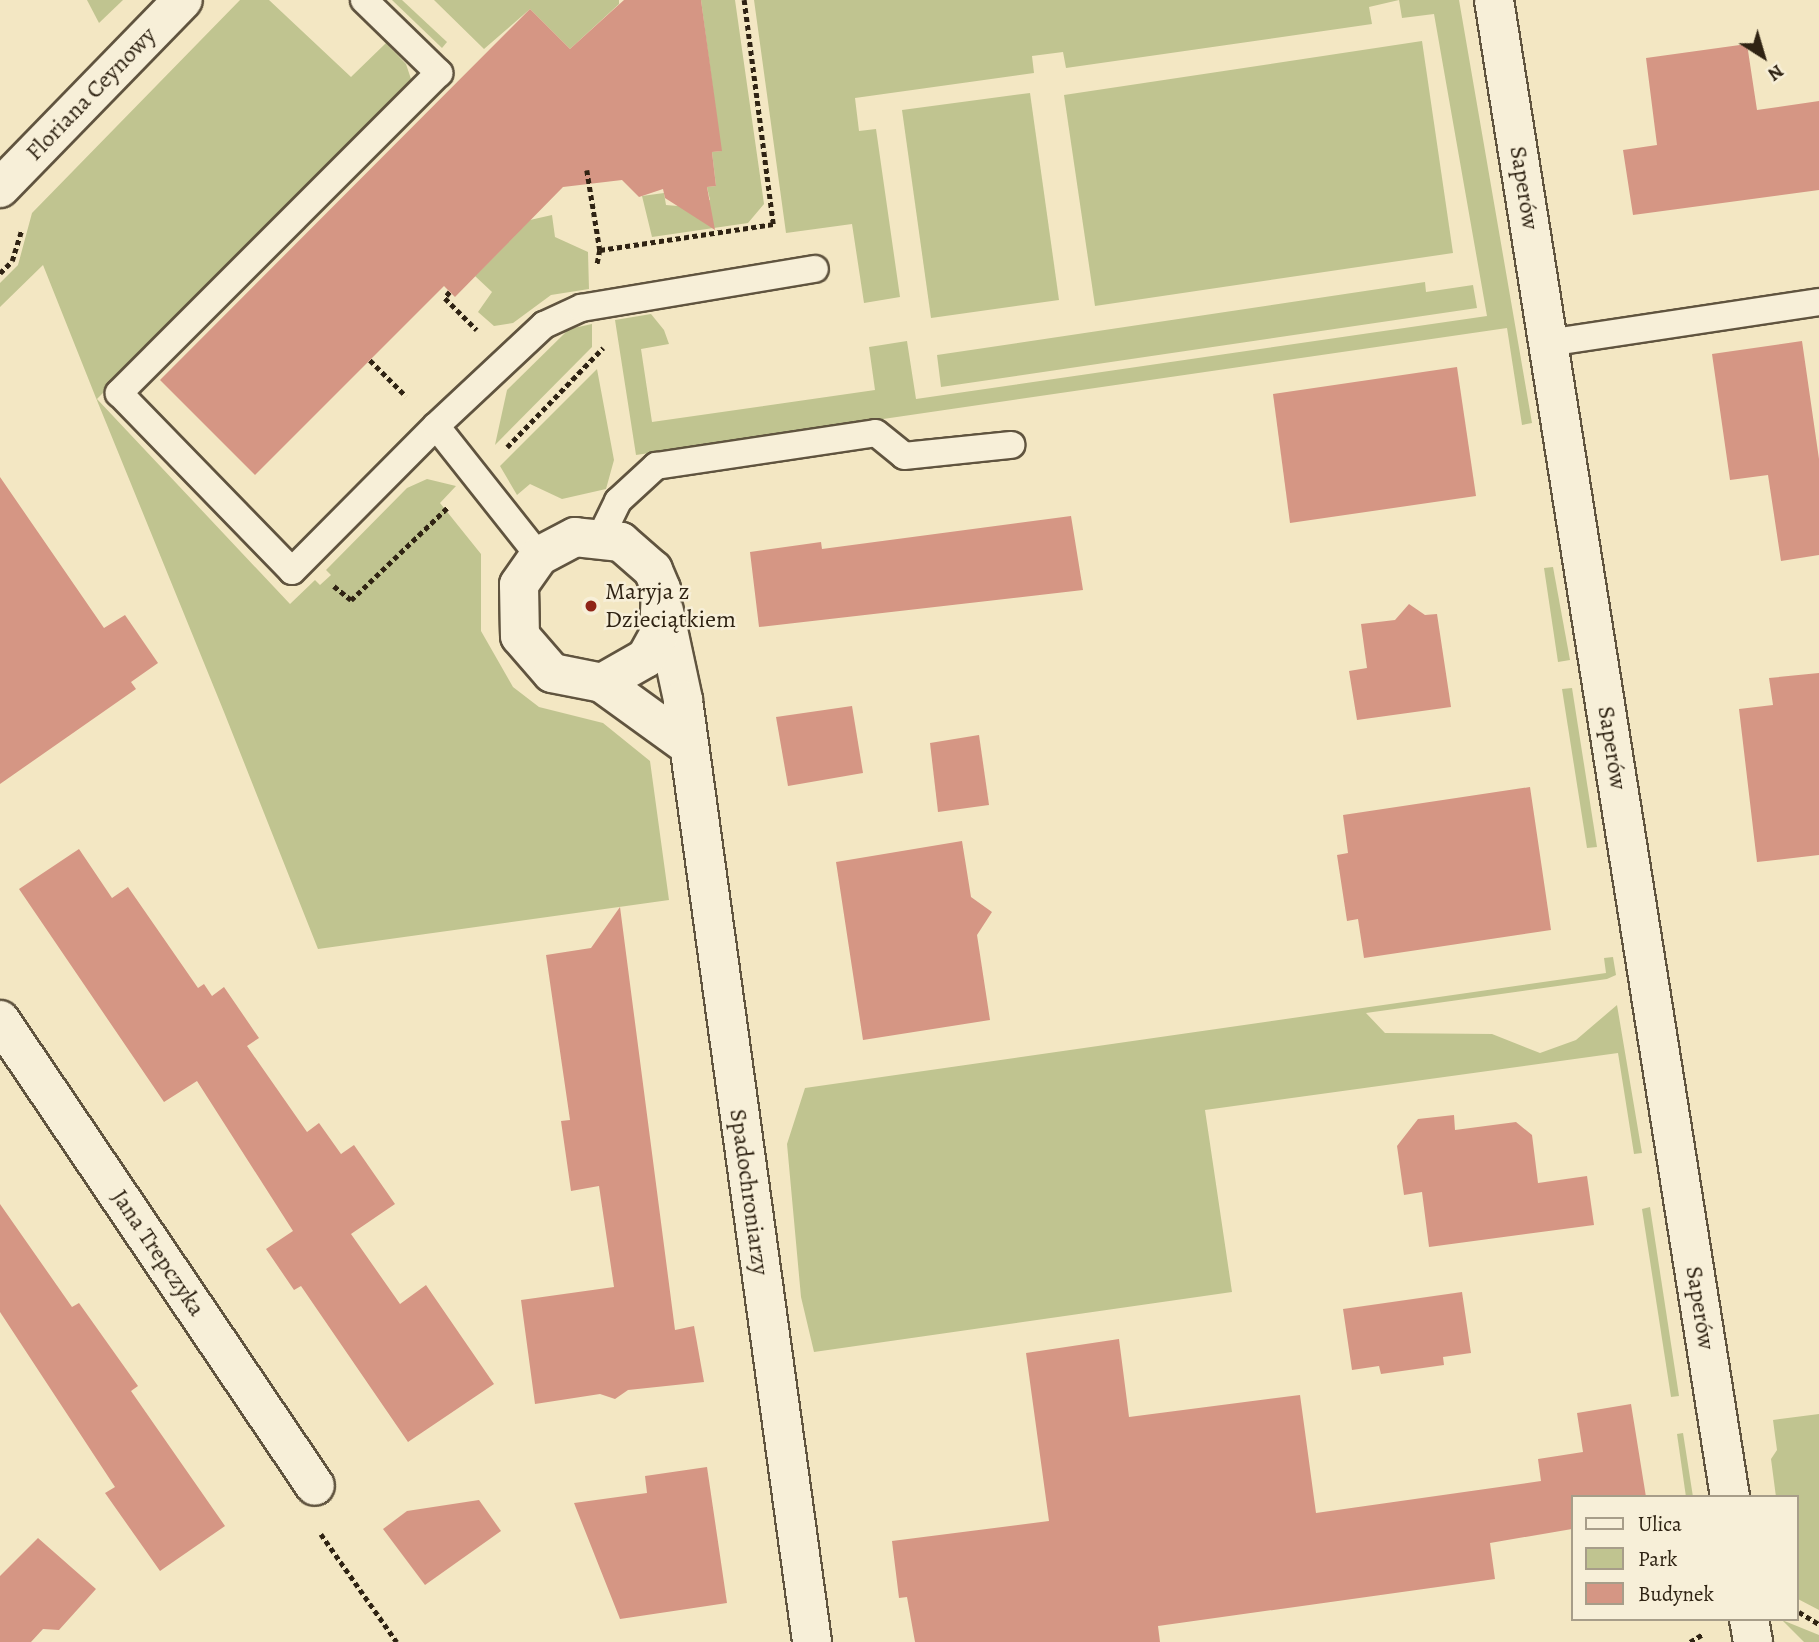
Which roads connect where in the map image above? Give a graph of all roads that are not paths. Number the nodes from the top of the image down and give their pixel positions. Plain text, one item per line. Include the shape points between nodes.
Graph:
1 (183, 0) edge
2 (364, 0) edge
3 (1494, 0) edge
4 (0, 188) edge
5 (815, 269) dead end
6 (1819, 302) edge
7 (1548, 343) junction
8 (436, 426) junction
9 (1010, 445) dead end
10 (601, 536) junction
11 (539, 556) junction
12 (664, 611) junction
13 (602, 683) junction
14 (685, 743) junction
15 (0, 1020) edge
16 (315, 1486) road end
17 (1730, 1495) edge
18 (1749, 1621) edge
19 (812, 1642) edge
20 (1753, 1642) edge

1 - 4 street, Floriana Ceynowy
2 - 8 lane via 439,73 119,393 292,571
3 - 7 street, Saperów
5 - 8 lane via 581,308 544,325
6 - 7 lane
7 - 17 street, Saperów
8 - 11 lane
9 - 10 lane via 904,456 876,433 656,466 636,479
10 - 11 street via 575,537
10 - 12 street, Spadochroniarzy via 639,553 653,570
11 - 13 street via 519,585 520,636 552,673
12 - 13 street via 646,658
12 - 14 street, Spadochroniarzy
13 - 14 street
14 - 19 street, Spadochroniarzy
15 - 16 street, Jana Trepczyka
18 - 20 street

